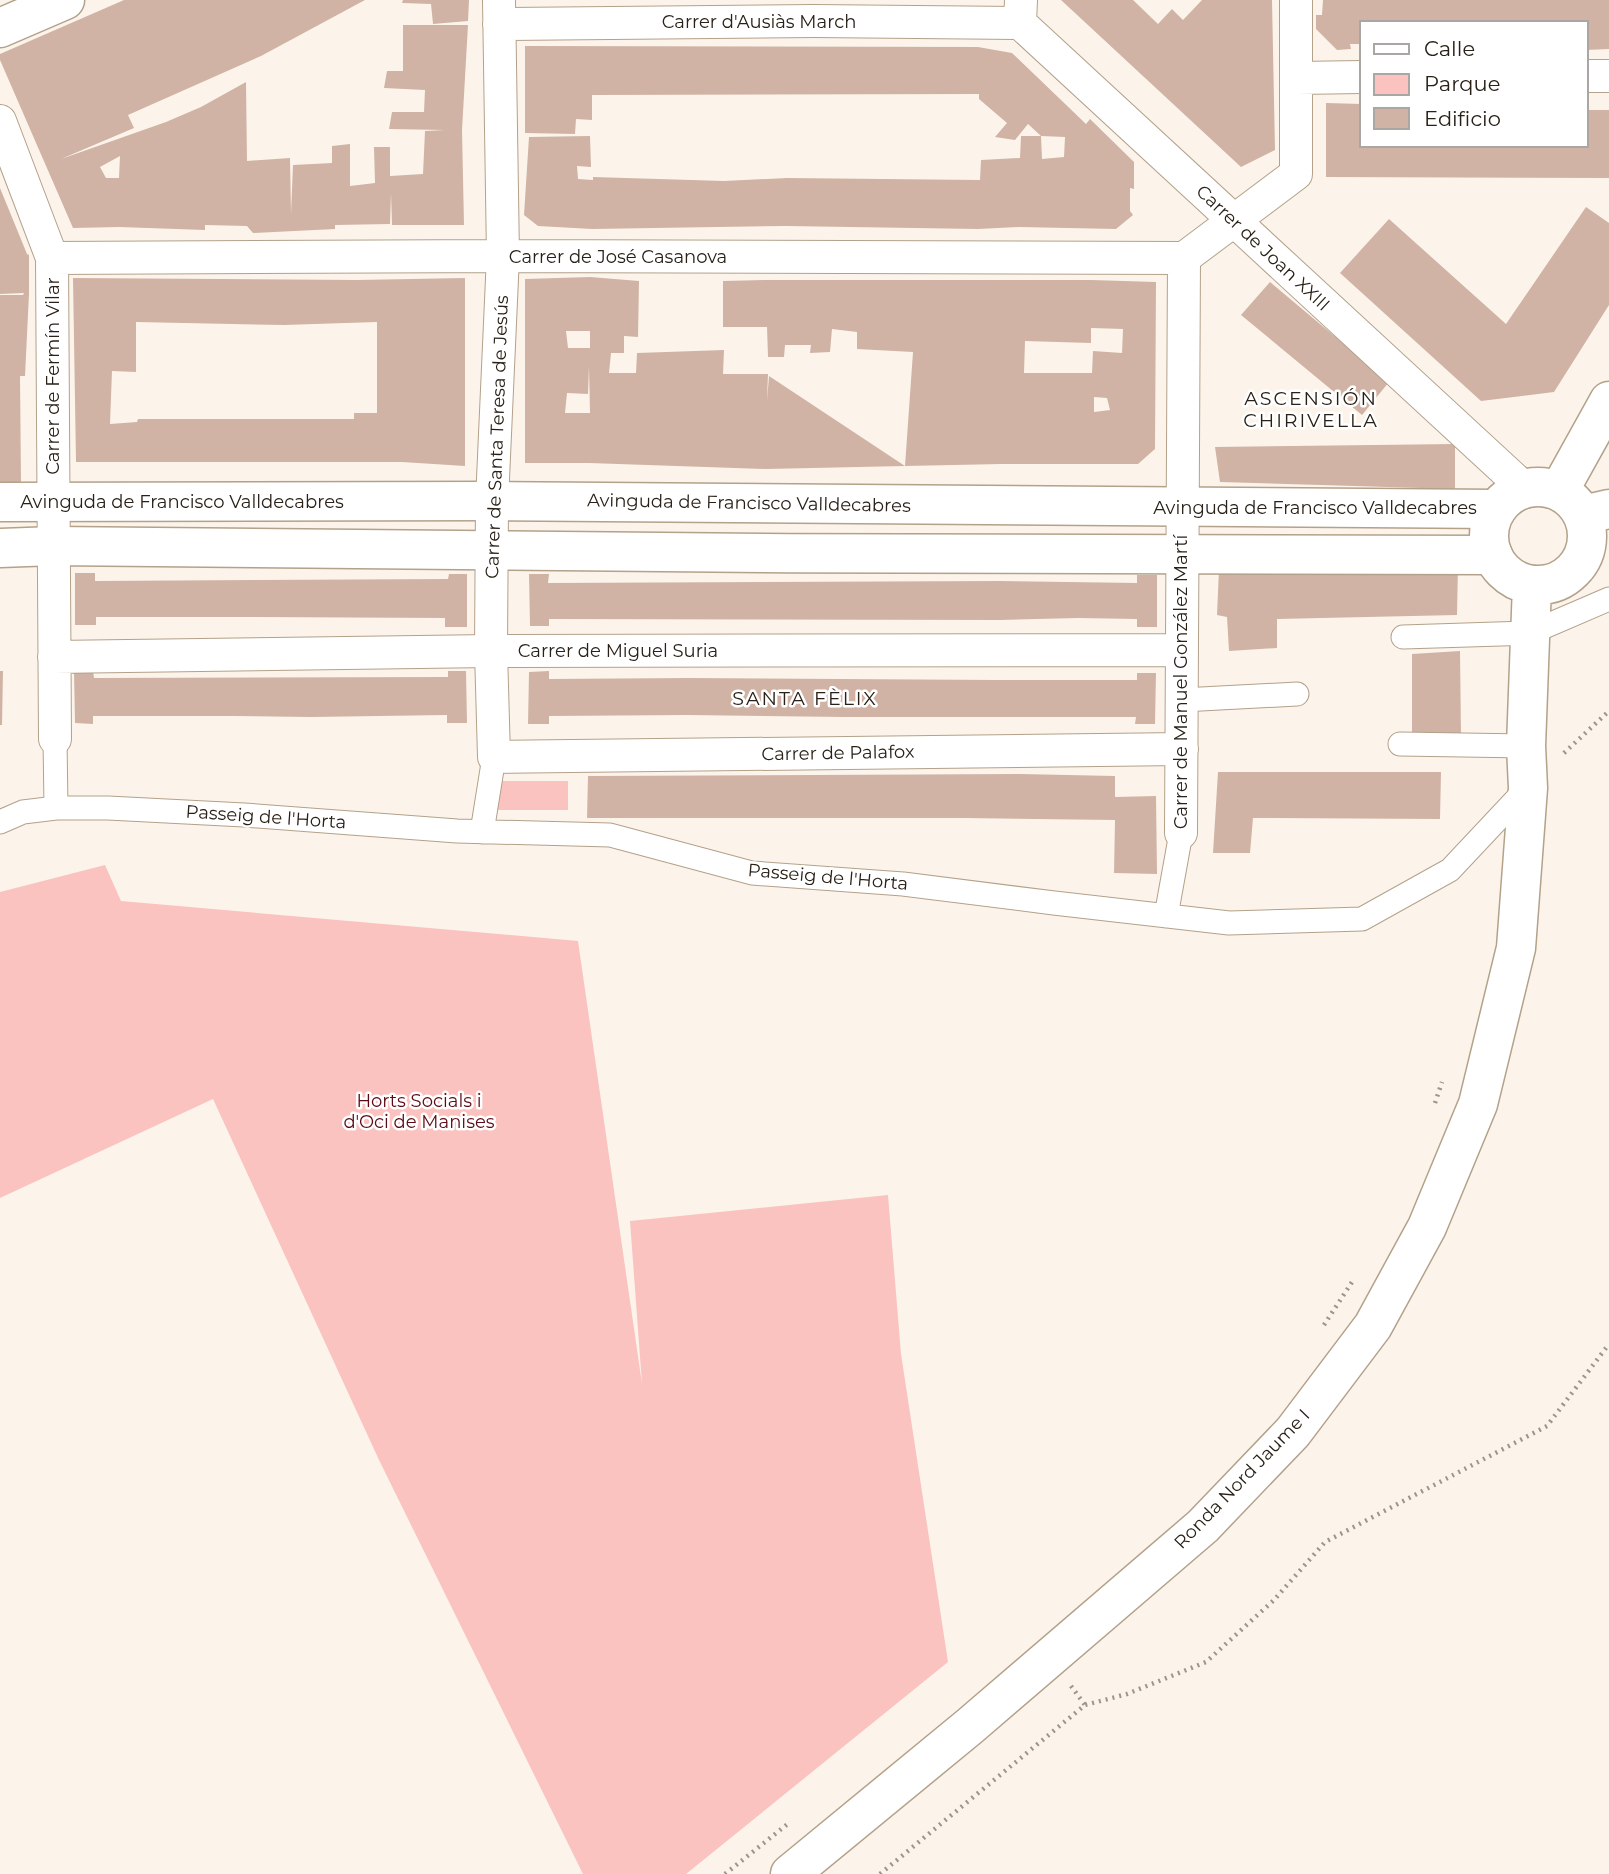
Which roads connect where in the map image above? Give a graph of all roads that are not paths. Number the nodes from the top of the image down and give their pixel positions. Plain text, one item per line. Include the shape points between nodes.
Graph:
1 (65, 0) edge
2 (1296, 0) edge
3 (814, 10) edge
4 (1020, 11) edge
5 (499, 12) edge
6 (17, 14) edge
7 (1588, 76) edge
8 (1609, 76) edge
9 (1360, 77) edge
10 (1297, 78) junction
11 (0, 121) edge
12 (1233, 220) junction
13 (503, 256) junction
14 (52, 258) junction
15 (1184, 258) junction
16 (1609, 401) edge
17 (492, 500) junction
18 (0, 502) edge
19 (54, 502) junction
20 (1554, 503) edge
21 (1183, 507) junction
22 (54, 546) junction
23 (0, 548) edge
24 (493, 551) junction
25 (1183, 555) junction
26 (1493, 555) junction
27 (1532, 584) junction
28 (1609, 598) edge
29 (1530, 633) junction
30 (1403, 637) dead end
31 (1182, 649) junction
32 (491, 651) junction
33 (54, 657) junction
34 (1297, 694) dead end
35 (1182, 699) junction
36 (55, 739) joint
37 (1400, 744) dead end
38 (1526, 746) junction
39 (1182, 749) junction
40 (494, 757) junction
41 (1528, 788) junction
42 (56, 808) junction
43 (0, 822) edge
44 (482, 832) junction
45 (1181, 833) joint
46 (1166, 916) junction
47 (790, 1874) edge

1 - 6 street
2 - 10 street
3 - 4 street, Carrer d'Ausiàs March
3 - 5 street, Carrer d'Ausiàs March
4 - 12 street, Carrer de Joan XXIII
5 - 13 street, Carrer de Santa Teresa de Jesús
7 - 8 street
9 - 10 street
10 - 12 street via 1296,174
11 - 14 street, Carrer de Fermín Vilar
12 - 15 street
12 - 20 street, Carrer de Joan XXIII
13 - 14 street, Carrer de José Casanova
13 - 15 street, Carrer de José Casanova
13 - 17 street, Carrer de Santa Teresa de Jesús
14 - 19 street, Carrer de Fermín Vilar
15 - 21 street, Carrer de Manuel González Martí
16 - 20 street
17 - 19 street, Avinguda de Francisco Valldecabres
17 - 21 street, Avinguda de Francisco Valldecabres
17 - 24 street, Carrer de Santa Teresa de Jesús
18 - 19 street, Avinguda de Francisco Valldecabres
19 - 22 street, Carrer de Fermín Vilar
20 - 21 street, Avinguda de Francisco Valldecabres
20 - 26 street via 1490,525
20 - 27 street via 1587,531 1585,550 1565,577 1549,584
21 - 25 street, Carrer de Manuel González Martí
22 - 23 street
22 - 24 street
22 - 33 street, Carrer de Fermín Vilar
24 - 25 street
24 - 32 street, Carrer de Santa Teresa de Jesús
25 - 26 street
25 - 31 street, Carrer de Manuel González Martí
26 - 27 street via 1516,580
27 - 29 street
28 - 29 street
29 - 30 street
29 - 38 street
31 - 32 street, Carrer de Miguel Suria
31 - 35 street, Carrer de Manuel González Martí
32 - 33 street, Carrer de Miguel Suria
32 - 40 street, Carrer de Santa Teresa de Jesús
33 - 36 street, Carrer de Fermín Vilar
34 - 35 street
35 - 39 street, Carrer de Manuel González Martí
36 - 42 street, Carrer de Fermín Vilar
37 - 38 street
38 - 41 street
39 - 40 street, Carrer de Palafox
39 - 45 street, Carrer de Manuel González Martí
40 - 44 street, Carrer de Santa Teresa de Jesús
41 - 46 street, Passeig de l'Horta via 1450,870 1362,919 1229,923
41 - 47 street, Ronda Nord Jaume I via 1516,948 1478,1104 1426,1227 1373,1325 1293,1432 1203,1526
42 - 43 street, Passeig de l'Horta via 23,812
42 - 44 street, Passeig de l'Horta
44 - 46 street, Passeig de l'Horta via 610,835 752,873 904,884
45 - 46 street, Carrer de Manuel González Martí

